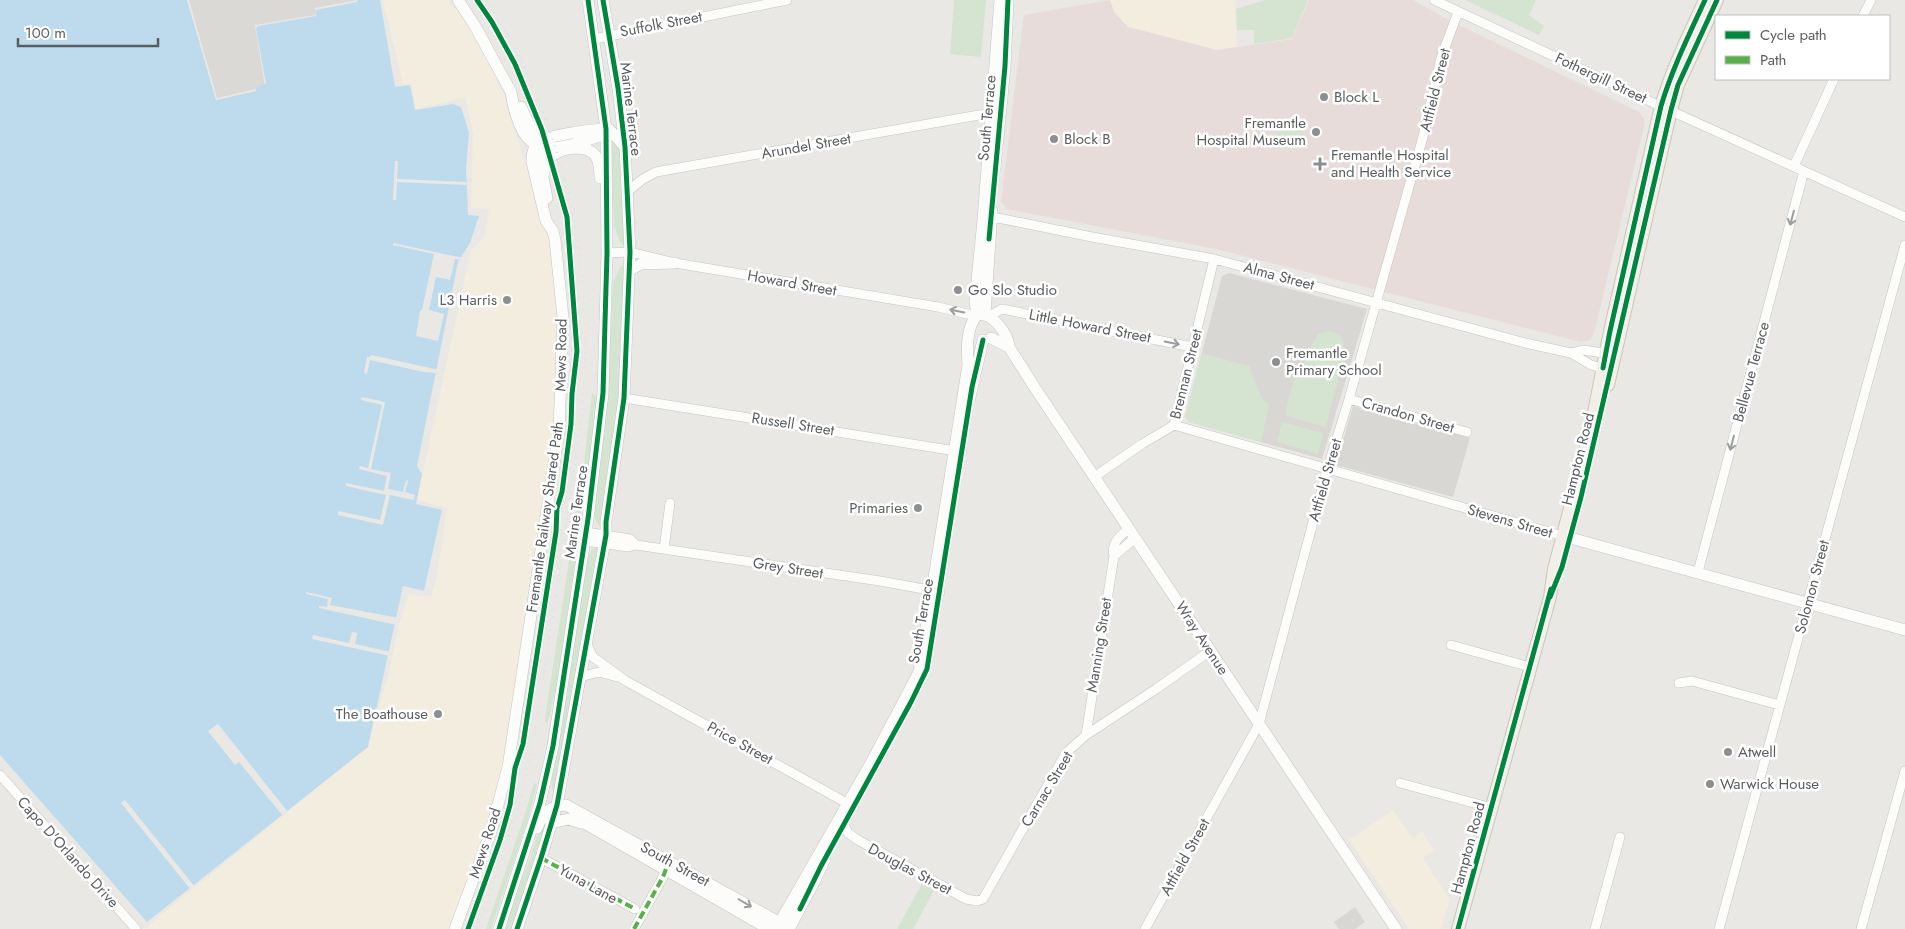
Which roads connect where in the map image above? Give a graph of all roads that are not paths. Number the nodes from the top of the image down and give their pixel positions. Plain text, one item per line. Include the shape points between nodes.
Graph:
1 (458, 0) edge
2 (588, 0) edge
3 (602, 0) edge
4 (787, 0) edge
5 (1000, 0) edge
6 (1008, 0) edge
7 (1434, 0) edge
8 (1705, 0) edge
9 (1717, 0) edge
10 (1871, 0) edge
11 (1458, 12) junction
12 (1864, 15) edge
13 (609, 34) junction
14 (594, 39) junction
15 (1834, 80) edge
16 (618, 88) junction
17 (1666, 108) junction
18 (992, 114) junction
19 (602, 132) junction
20 (537, 141) junction
21 (625, 148) junction
22 (568, 150) junction
23 (1794, 166) junction
24 (1804, 171) junction
25 (544, 179) junction
26 (627, 192) junction
27 (608, 198) junction
28 (1905, 217) edge
29 (987, 218) junction
30 (553, 231) junction
31 (1905, 245) edge
32 (607, 252) junction
33 (630, 252) junction
34 (1214, 259) junction
35 (675, 263) junction
36 (630, 270) junction
37 (1376, 302) junction
38 (984, 316) junction
39 (972, 327) junction
40 (987, 340) junction
41 (1009, 347) junction
42 (1192, 347) junction
43 (1571, 354) junction
44 (1610, 354) junction
45 (1608, 369) junction
46 (624, 398) junction
47 (1349, 399) junction
48 (1174, 425) junction
49 (1467, 432) dead end
50 (958, 451) junction
51 (1327, 470) junction
52 (1094, 477) junction
53 (670, 504) dead end
54 (1132, 534) junction
55 (585, 536) junction
56 (1567, 537) junction
57 (606, 540) junction
58 (664, 549) junction
59 (1698, 572) junction
60 (936, 592) junction
61 (1807, 604) junction
62 (1905, 630) edge
63 (586, 642) junction
64 (1451, 645) dead end
65 (1210, 651) junction
66 (1530, 667) junction
67 (580, 677) junction
68 (626, 681) junction
69 (1679, 683) dead end
70 (1780, 705) junction
71 (1259, 724) junction
72 (1086, 734) junction
73 (1905, 771) edge
74 (0, 775) edge
75 (1400, 783) dead end
76 (546, 784) junction
77 (561, 784) junction
78 (1901, 797) edge
79 (557, 805) junction
80 (851, 805) junction
81 (1492, 808) junction
82 (591, 822) junction
83 (552, 824) junction
84 (844, 825) junction
85 (1620, 838) dead end
86 (541, 858) junction
87 (667, 865) junction
88 (514, 885) junction
89 (983, 899) joint
90 (635, 909) dead end
91 (1460, 927) edge
92 (782, 928) edge
93 (136, 929) edge
94 (455, 929) edge
95 (499, 929) edge
96 (517, 929) edge
97 (634, 929) edge
98 (1145, 929) edge
99 (1396, 929) edge
100 (1595, 929) edge
101 (1719, 929) edge
102 (1861, 929) edge

1 - 20 street via 511,92 521,127
2 - 14 street, Marine Terrace
3 - 13 street, Marine Terrace
4 - 13 street, Suffolk Street
5 - 18 street, South Terrace
6 - 29 street, South Terrace via 1005,66
7 - 11 street, Fothergill Street
8 - 17 main road, Hampton Road via 1668,81
9 - 17 main road, Hampton Road
10 - 12 street
11 - 17 street, Fothergill Street
11 - 37 street, Attfield Street via 1441,58 1423,137
13 - 14 street, Suffolk Street
13 - 16 street, Marine Terrace
14 - 19 street, Marine Terrace via 604,111
15 - 23 street
16 - 19 street via 616,124
16 - 21 street, Marine Terrace
17 - 23 street, Fothergill Street
17 - 44 main road, Hampton Road
18 - 26 street, Arundel Street via 656,172
18 - 29 street, South Terrace
19 - 20 street
19 - 21 street
19 - 22 street via 597,140
19 - 27 street, Marine Terrace
20 - 25 street
20 - 30 street, Mews Road via 532,162 546,221
21 - 26 street, Marine Terrace
22 - 25 street via 549,159
22 - 27 street via 587,150 594,155
23 - 24 street, Fothergill Street
24 - 28 street, Fothergill Street
24 -> 59 street, Bellevue Terrace
25 - 30 street via 554,222
26 - 33 street, Marine Terrace
27 - 32 street, Marine Terrace
29 - 34 street, Alma Street
29 - 38 street, South Terrace via 975,302
30 - 94 street, Mews Road via 563,317 559,431 508,767 491,831
31 - 61 street, Solomon Street
32 - 33 street, Howard Street
32 - 55 street, Marine Terrace via 603,393
33 - 35 street, Howard Street
33 - 36 street, Marine Terrace
34 - 37 street, Alma Street
34 - 42 street, Brennan Street
35 - 36 street via 641,264
38 -> 35 street, Howard Street
36 - 46 street, Marine Terrace
37 - 43 street, Alma Street
37 - 47 street, Attfield Street
38 - 39 street, South Terrace
38 - 40 street, South Terrace via 994,328
38 - 41 street, Wray Avenue via 1003,332
38 -> 42 street, Little Howard Street via 1002,309
39 - 40 street via 975,335
39 - 50 street, South Terrace via 967,345 968,365
40 - 41 street
40 - 50 street, South Terrace via 972,387
41 - 52 street, Wray Avenue
42 - 48 street, Brennan Street
43 - 44 street, Alma Street via 1582,350
43 - 45 street, Alma Street via 1581,361
44 - 45 main road, Hampton Road
45 - 56 main road, Hampton Road
46 - 50 street, Russell Street
46 - 57 street, Marine Terrace
47 - 49 street, Crandon Street
47 - 51 street, Attfield Street
48 - 51 street, Stevens Street
48 - 52 street, Brennan Street
50 - 60 street, South Terrace
51 - 56 street, Stevens Street
51 - 71 street, Attfield Street
52 - 54 street, Wray Avenue
53 - 58 street
54 - 65 street, Wray Avenue
54 - 72 street, Manning Street via 1118,537 1112,550 1114,556
55 - 57 street, Grey Street
55 - 76 street, Marine Terrace
56 - 59 street, Stevens Street
56 - 66 main road, Hampton Road via 1562,567
57 - 58 street, Grey Street via 630,540 636,545
57 - 63 street, Marine Terrace
58 - 60 street, Grey Street
59 - 61 street, Stevens Street
60 - 80 street, South Terrace via 919,672
61 - 62 street, Stevens Street
61 - 70 street, Solomon Street
63 - 67 street, Marine Terrace
63 - 68 street, Price Street via 593,657
64 - 66 street
65 - 71 street, Wray Avenue
65 - 72 street, Carnac Street
66 - 81 main road, Hampton Road
67 - 68 street, Price Street via 599,672
67 - 77 street, Marine Terrace
68 - 80 street, Price Street
69 - 70 street via 1692,681
70 - 101 street, Solomon Street
71 - 98 street, Attfield Street
71 - 99 street, Wray Avenue
72 - 89 street, Carnac Street via 1066,753
73 - 78 street
74 - 93 street, Capo D'Orlando Drive
75 - 81 street
76 - 79 street
76 - 88 street, Marine Terrace
77 - 79 street, Marine Terrace
77 - 82 street via 567,798
78 - 102 street
79 - 82 street, South Street via 566,805
79 - 83 street, Marine Terrace
79 - 88 street via 539,821 525,865
80 - 84 street, South Terrace
80 - 92 street, South Terrace
81 - 91 main road, Hampton Road
82 - 83 street via 569,819
82 - 87 street, South Street
83 - 86 street, Marine Terrace
84 - 89 street, Douglas Street via 848,833 858,840 958,894 972,900
84 - 92 street, South Terrace
85 - 100 street
86 - 90 street, Yuna Lane
86 - 96 street, Marine Terrace
87 - 92 street, South Street
87 - 97 street
88 - 95 street, Marine Terrace

